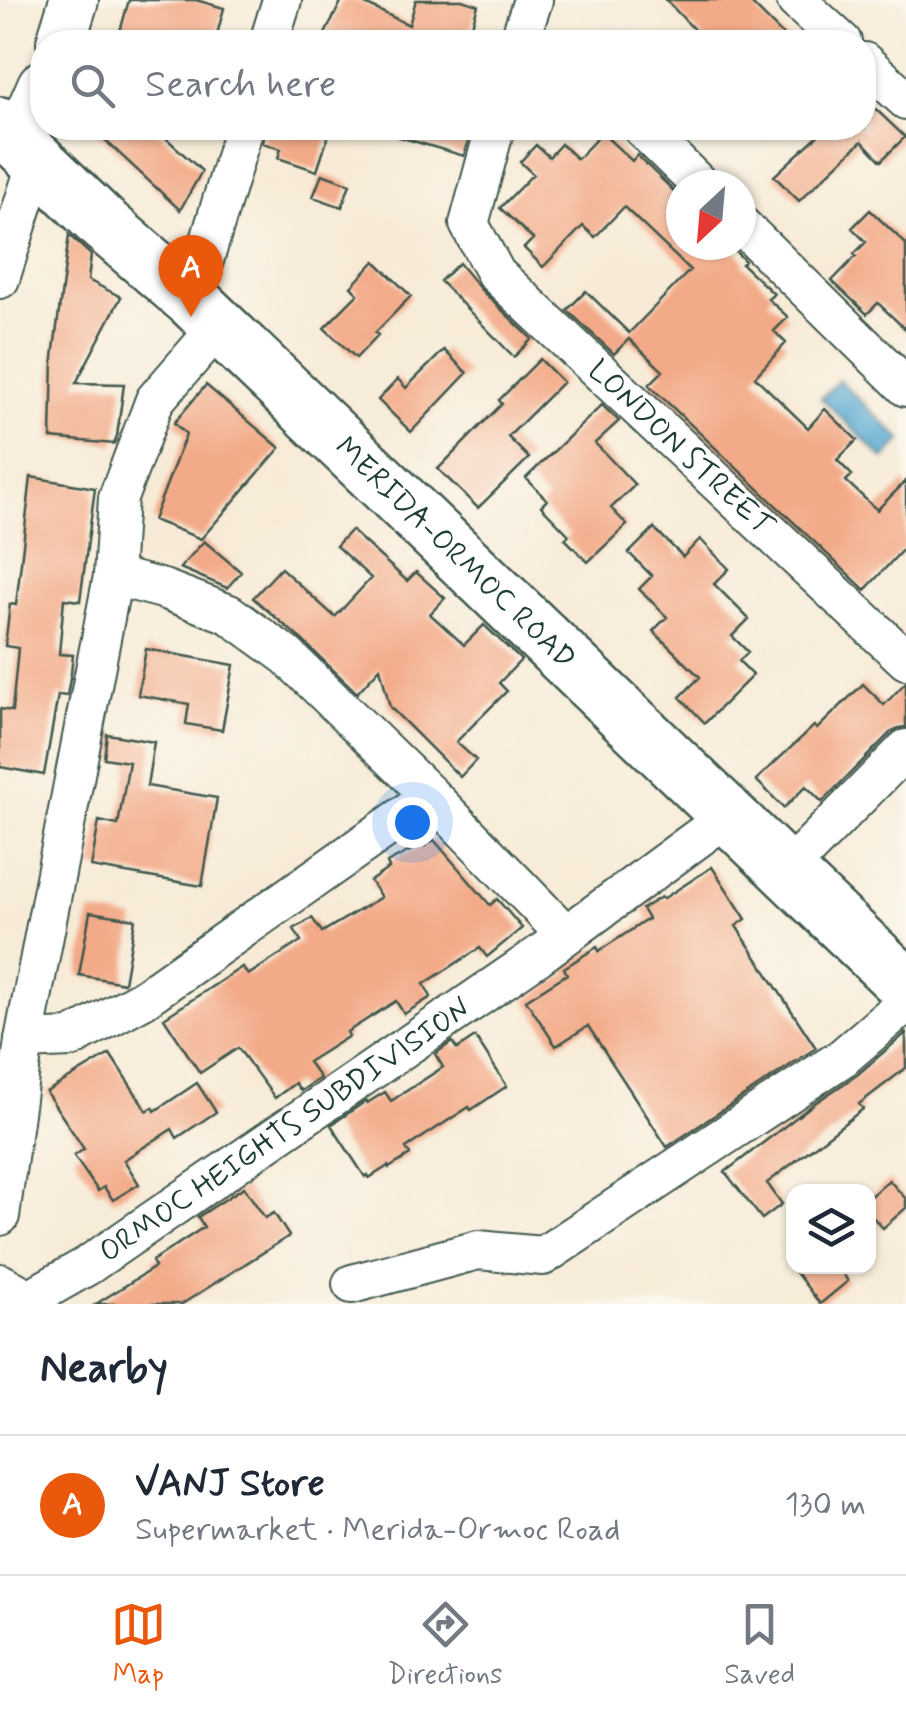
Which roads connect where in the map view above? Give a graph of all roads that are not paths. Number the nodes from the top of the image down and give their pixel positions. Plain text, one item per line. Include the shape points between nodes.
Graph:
1 (74, 0) edge
2 (282, 0) edge
3 (533, 0) edge
4 (796, 0) edge
5 (65, 30) edge
6 (273, 30) edge
7 (527, 30) edge
8 (829, 30) edge
9 (876, 73) edge
10 (906, 100) edge
11 (30, 114) edge
12 (242, 140) edge
13 (493, 140) edge
14 (654, 140) edge
15 (18, 143) edge
16 (685, 170) edge
17 (756, 240) edge
18 (0, 279) edge
19 (206, 313) junction
20 (906, 388) edge
21 (113, 576) junction
22 (906, 660) edge
23 (906, 750) edge
24 (429, 794) junction
25 (728, 816) junction
26 (786, 871) junction
27 (566, 935) junction
28 (906, 986) edge
29 (906, 1003) edge
30 (24, 1040) junction
31 (0, 1216) edge
32 (0, 1283) edge
33 (352, 1284) dead end

1 - 5 main road
2 - 6 street
3 - 7 street
4 - 8 street
9 - 10 street
11 - 15 main road
12 - 19 street
13 - 22 street, LONDON STREET via 469,224 496,274
14 - 16 street
15 - 18 street
15 - 19 highway, MERIDA-ORMOC ROAD
17 - 20 street
19 - 21 street via 156,400 118,498
19 - 25 highway, MERIDA-ORMOC ROAD
21 - 24 street via 229,614 287,656
21 - 30 street
23 - 26 street
24 - 27 street
24 - 30 street via 143,999 71,1038
25 - 26 highway, MERIDA-ORMOC ROAD
25 - 27 street, ORMOC HEIGHTS SUBDIVISION
26 - 28 highway, MERIDA-ORMOC ROAD
27 - 32 street, ORMOC HEIGHTS SUBDIVISION via 87,1266 29,1299
29 - 33 street via 842,1058 544,1256 478,1250
30 - 31 street

